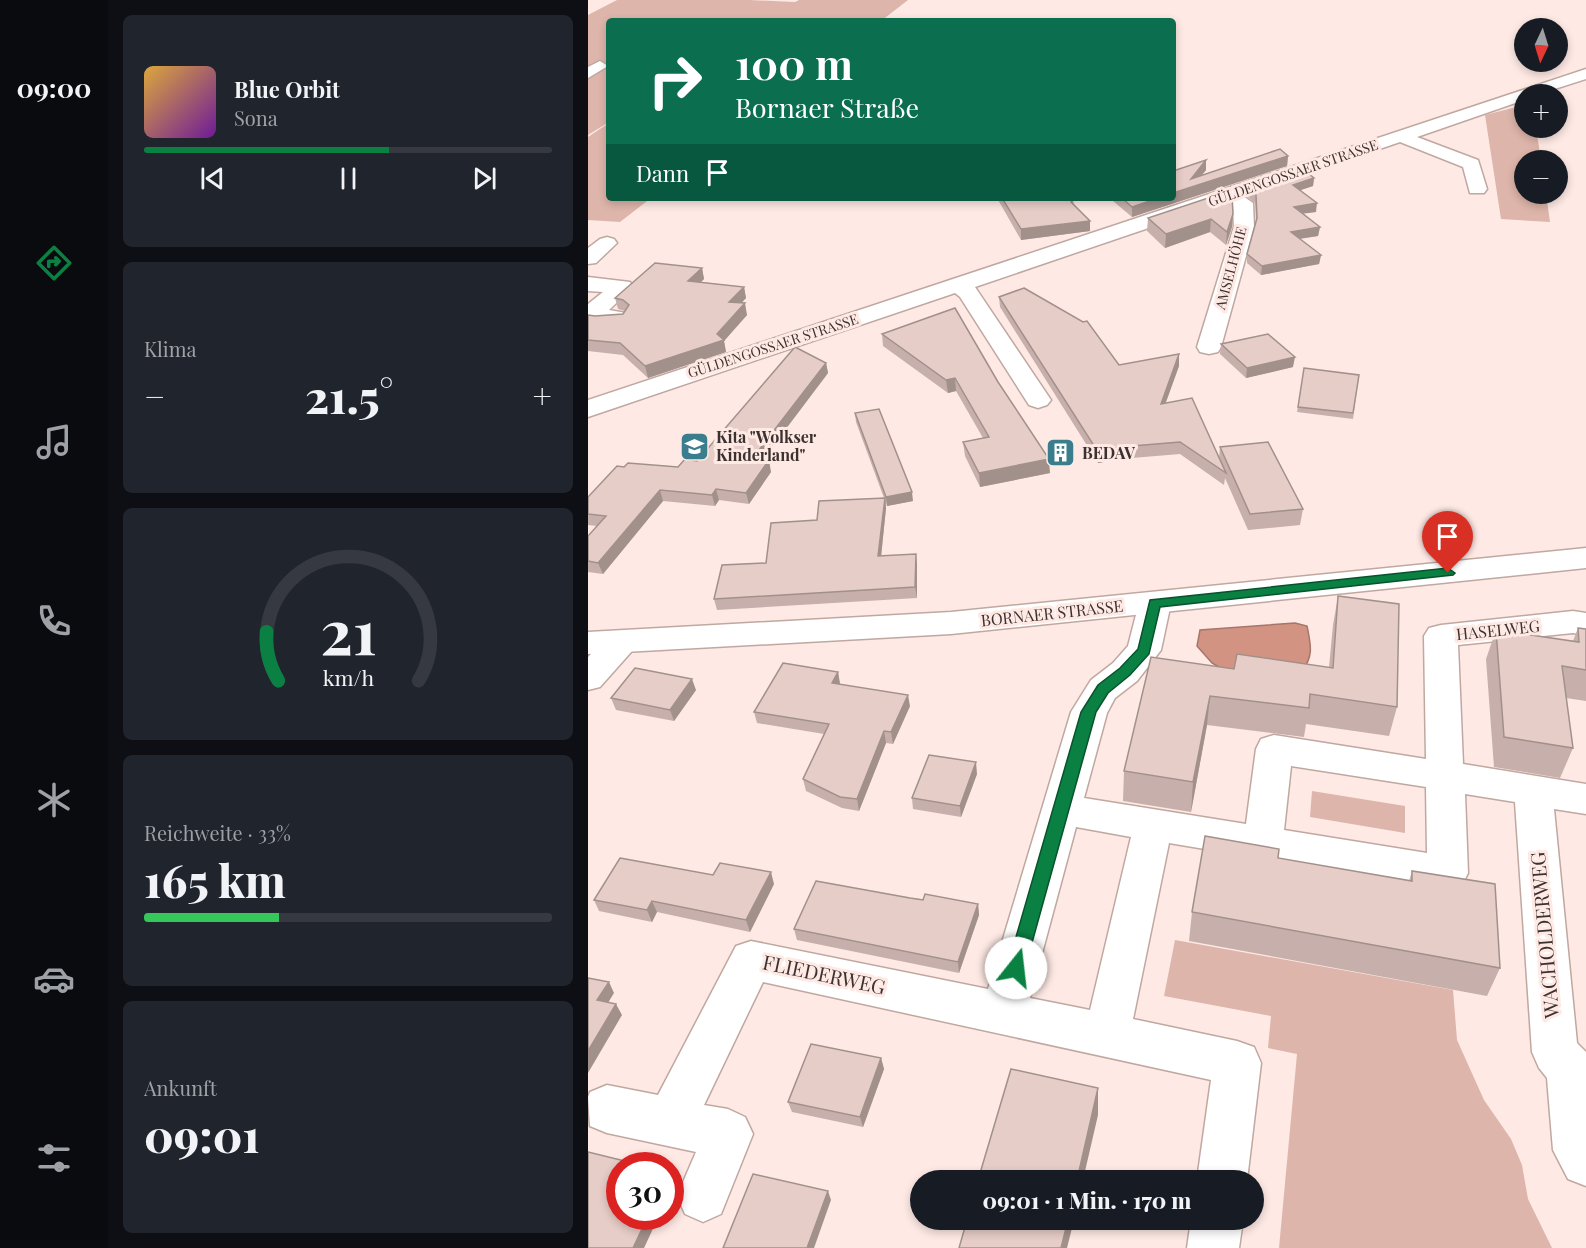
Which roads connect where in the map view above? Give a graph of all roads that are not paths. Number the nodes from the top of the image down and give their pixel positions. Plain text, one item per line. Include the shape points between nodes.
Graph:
1 (1586, 74) edge
2 (1556, 84) edge
3 (1514, 98) edge
4 (1400, 136) junction
5 (1477, 189) dead end
6 (1228, 196) junction
7 (607, 243) dead end
8 (588, 258) edge
9 (588, 284) edge
10 (959, 285) junction
11 (589, 315) edge
12 (618, 318) edge
13 (1209, 347) dead end
14 (1038, 400) dead end
15 (588, 409) edge
16 (1586, 558) edge
17 (1155, 603) junction
18 (1586, 624) edge
19 (623, 642) junction
20 (588, 643) edge
21 (588, 678) edge
22 (1445, 776) junction
23 (1533, 790) junction
24 (1586, 799) edge
25 (1061, 809) junction
26 (1153, 825) junction
27 (1263, 843) junction
28 (1003, 1013) junction
29 (1107, 1035) junction
30 (608, 1109) dead end
31 (671, 1121) junction
32 (1586, 1161) edge
33 (1223, 1170) edge
34 (703, 1196) dead end

1 - 2 street, GÜLDENGOSSAER STRASSE
3 - 4 street, GÜLDENGOSSAER STRASSE
4 - 5 street via 1472,164
4 - 6 street, GÜLDENGOSSAER STRASSE
6 - 10 street, GÜLDENGOSSAER STRASSE
6 - 13 street, AMSELHÖHE via 1243,203 1244,227
7 - 8 street
9 - 11 street via 622,287
10 - 14 street via 969,293
10 - 15 street, GÜLDENGOSSAER STRASSE
11 - 12 street
16 - 17 street, BORNAER STRASSE
17 - 19 street, BORNAER STRASSE via 951,623
17 - 25 street via 1144,650 1103,689 1089,712
18 - 22 street, HASELWEG via 1573,622 1440,636
19 - 20 street, BORNAER STRASSE
19 - 21 street
22 - 23 street
22 - 27 street via 1274,749
22 - 27 street via 1448,873
23 - 24 street
23 - 32 street, WACHOLDERWEG via 1555,1052 1570,1069 1578,1150
25 - 26 street
25 - 28 street
26 - 27 street
26 - 29 street
28 - 29 street, FLIEDERWEG
28 - 31 street, FLIEDERWEG via 751,960
29 - 33 street, FLIEDERWEG via 1237,1063
30 - 31 street
31 - 34 street via 728,1134

